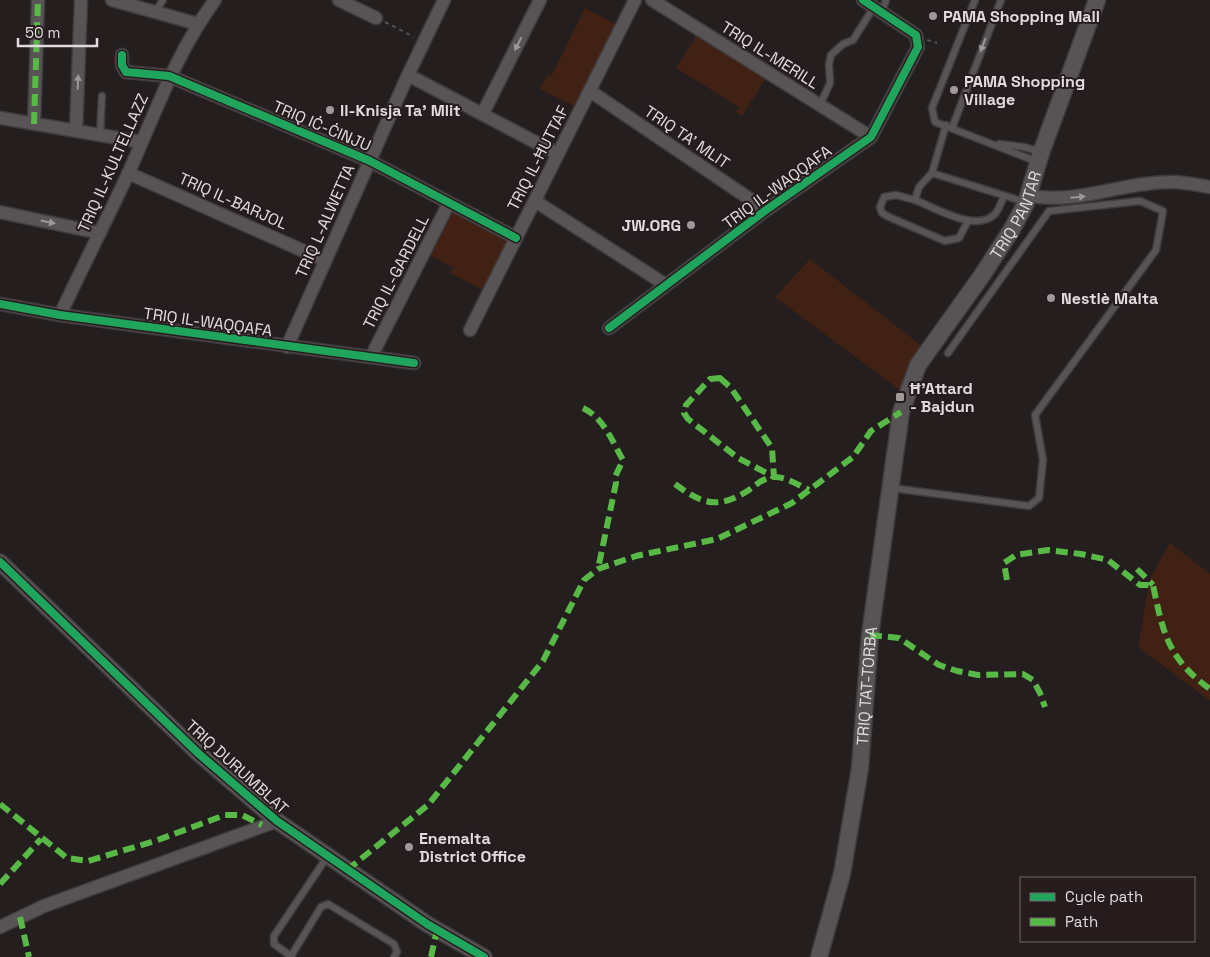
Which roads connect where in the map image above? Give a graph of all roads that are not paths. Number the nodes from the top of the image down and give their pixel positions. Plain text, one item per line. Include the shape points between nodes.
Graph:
1 (38, 0) edge
2 (81, 0) edge
3 (112, 0) edge
4 (163, 0) edge
5 (215, 0) edge
6 (339, 0) edge
7 (444, 0) edge
8 (540, 0) edge
9 (635, 0) edge
10 (652, 0) edge
11 (976, 0) edge
12 (1001, 0) edge
13 (1097, 0) edge
14 (876, 5) edge
15 (154, 12) junction
16 (376, 18) road end
17 (198, 24) junction
18 (122, 55) dead end
19 (408, 75) junction
20 (169, 76) junction
21 (590, 91) junction
22 (102, 96) dead end
23 (820, 105) junction
24 (483, 113) junction
25 (0, 118) edge
26 (34, 124) junction
27 (949, 127) junction
28 (76, 131) junction
29 (100, 135) junction
30 (871, 137) junction
31 (141, 142) junction
32 (558, 154) junction
33 (1040, 157) junction
34 (370, 161) junction
35 (128, 173) junction
36 (932, 174) junction
37 (1210, 187) edge
38 (1004, 196) junction
39 (1028, 199) junction
40 (915, 200) junction
41 (535, 201) junction
42 (449, 203) junction
43 (1049, 205) junction
44 (766, 210) junction
45 (0, 212) edge
46 (968, 221) junction
47 (100, 233) junction
48 (516, 238) junction
49 (324, 260) junction
50 (666, 285) junction
51 (0, 304) edge
52 (60, 315) junction
53 (609, 328) dead end
54 (470, 330) dead end
55 (287, 347) junction
56 (948, 353) dead end
57 (371, 357) junction
58 (414, 363) dead end
59 (901, 412) joint
60 (891, 488) junction
61 (0, 562) edge
62 (277, 821) junction
63 (327, 857) junction
64 (0, 927) edge
65 (292, 957) edge
66 (394, 957) edge
67 (484, 957) edge
68 (819, 957) edge

1 - 26 street
28 -> 2 street
3 - 15 street
4 - 15 lane
5 - 17 street, TRIQ IL-KULTELLAZZ
6 - 16 street
7 - 19 street, TRIQ L-ALWETTA
8 -> 24 street
9 - 21 street, TRIQ IL-ĦUTTAF
10 - 23 street, TRIQ IL-MERILL
11 - 27 lane via 932,108 935,122
12 -> 27 lane
13 - 33 main road, TRIQ PANTAR
14 - 23 lane via 852,40 831,55 830,82
14 - 30 street, TRIQ IL-WAQQAFA via 916,35 918,46
15 - 17 street
17 - 20 street, TRIQ IL-KULTELLAZZ
18 - 20 street, TRIQ IĊ-ĊINJU via 126,72
19 - 24 street
19 - 34 street, TRIQ L-ALWETTA
20 - 31 street, TRIQ IL-KULTELLAZZ
20 - 34 street, TRIQ IĊ-ĊINJU
21 - 32 street, TRIQ IL-ĦUTTAF
21 - 44 street, TRIQ TA' MLIT
22 - 29 lane
23 - 30 street, TRIQ IL-MERILL
24 - 32 street
25 - 26 street
26 - 28 street
27 - 33 lane via 991,143 1024,147
27 - 36 lane
28 - 29 street
29 - 31 street
30 - 44 street, TRIQ IL-WAQQAFA
31 - 35 street, TRIQ IL-KULTELLAZZ
32 - 41 street, TRIQ IL-ĦUTTAF
33 - 39 main road, TRIQ PANTAR
34 - 42 street, TRIQ IĊ-ĊINJU
34 - 49 street, TRIQ L-ALWETTA
35 - 47 street, TRIQ IL-KULTELLAZZ
35 - 49 street, TRIQ IL-BARJOL
36 - 38 lane
36 - 40 lane via 919,187
43 -> 37 street via 1134,186 1172,182
38 - 39 lane
38 - 46 lane via 996,213 980,223
39 - 43 street
39 - 59 main road, TRIQ PANTAR via 988,266 918,365
40 - 46 lane
40 - 46 lane via 890,194 884,197 880,207 882,213 889,217 945,241 959,238
41 - 48 street, TRIQ IL-ĦUTTAF
41 - 50 street
42 - 48 street, TRIQ IĊ-ĊINJU
42 - 57 street, TRIQ IL-GARDELL
43 - 56 lane
43 - 60 lane via 1140,201 1163,211 1156,250 1035,416 1043,460 1039,498 1028,506
44 - 50 street, TRIQ IL-WAQQAFA
45 -> 47 street
47 - 52 street, TRIQ IL-KULTELLAZZ
48 - 54 street, TRIQ IL-ĦUTTAF
49 - 55 street, TRIQ L-ALWETTA
50 - 53 street, TRIQ IL-WAQQAFA
51 - 52 street, TRIQ IL-WAQQAFA
52 - 55 street, TRIQ IL-WAQQAFA
55 - 57 street, TRIQ IL-WAQQAFA
57 - 58 street, TRIQ IL-WAQQAFA
59 - 60 main road, TRIQ TAT-TORBA
60 - 68 main road, TRIQ TAT-TORBA via 870,635 860,768 842,874
61 - 62 street, TRIQ DURUMBLAT via 199,754
62 - 63 street, TRIQ DURUMBLAT
62 - 64 street via 44,906
63 - 65 lane via 274,936 274,944
63 - 67 street, TRIQ DURUMBLAT via 427,924
65 - 66 lane via 321,908 328,904 394,944 397,952

